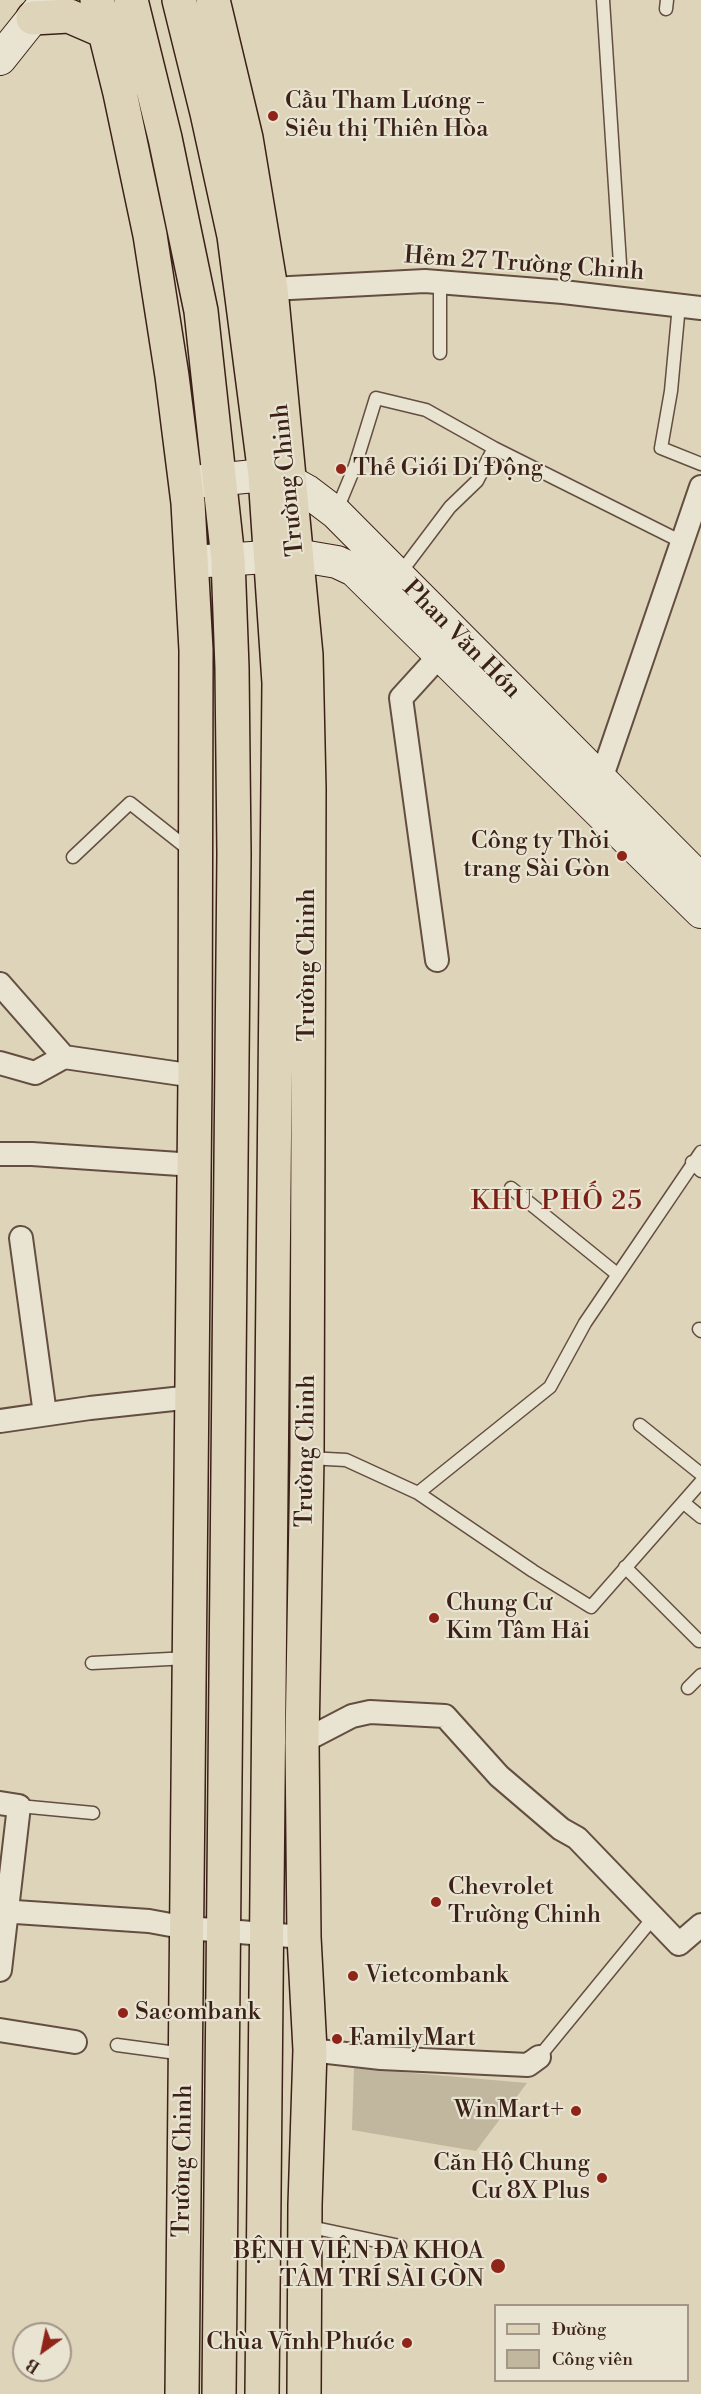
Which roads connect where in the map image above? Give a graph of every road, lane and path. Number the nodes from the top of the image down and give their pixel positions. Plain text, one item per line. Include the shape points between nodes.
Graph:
1 (97, 0) edge
2 (131, 0) edge
3 (179, 0) edge
4 (213, 0) edge
5 (603, 0) edge
6 (40, 9) edge
7 (106, 32) junction
8 (0, 59) edge
9 (620, 264) dead end
10 (441, 282) junction
11 (256, 290) junction
12 (679, 305) junction
13 (701, 308) edge
14 (440, 353) dead end
15 (494, 448) junction
16 (701, 464) edge
17 (277, 478) junction
18 (221, 479) junction
19 (185, 483) junction
20 (701, 488) edge
21 (336, 513) junction
22 (682, 542) junction
23 (284, 555) junction
24 (228, 559) junction
25 (192, 562) junction
26 (398, 577) junction
27 (441, 654) junction
28 (601, 779) junction
29 (195, 854) junction
30 (73, 857) dead end
31 (701, 879) edge
32 (701, 912) edge
33 (437, 960) dead end
34 (0, 984) edge
35 (64, 1058) junction
36 (0, 1063) edge
37 (195, 1076) junction
38 (701, 1152) edge
39 (0, 1154) edge
40 (194, 1166) junction
41 (697, 1167) edge
42 (511, 1188) dead end
43 (21, 1238) dead end
44 (618, 1274) junction
45 (192, 1397) junction
46 (45, 1414) junction
47 (0, 1421) edge
48 (640, 1425) dead end
49 (307, 1457) junction
50 (701, 1474) edge
51 (701, 1482) edge
52 (418, 1493) junction
53 (684, 1503) junction
54 (701, 1517) edge
55 (626, 1567) junction
56 (699, 1641) dead end
57 (190, 1658) junction
58 (92, 1663) dead end
59 (701, 1675) edge
60 (688, 1688) dead end
61 (302, 1742) junction
62 (10, 1805) edge
63 (93, 1813) dead end
64 (4, 1911) edge
65 (653, 1918) junction
66 (701, 1925) edge
67 (187, 1928) junction
68 (223, 1932) junction
69 (267, 1935) junction
70 (304, 1937) junction
71 (0, 1970) edge
72 (0, 2030) edge
73 (75, 2042) dead end
74 (117, 2045) dead end
75 (310, 2050) junction
76 (186, 2054) junction
77 (539, 2057) joint
78 (305, 2225) junction
79 (400, 2246) dead end
80 (182, 2394) edge
81 (219, 2394) edge
82 (262, 2394) edge
83 (304, 2394) edge

1 - 7 main road, Trường Chinh
2 - 18 main road, Trường Chinh via 201,311
3 - 11 main road, Trường Chinh via 234,236
4 - 11 main road, Trường Chinh via 246,138
5 - 9 lane
6 - 7 main road
6 - 8 main road
7 - 19 main road, Trường Chinh via 150,235
10 - 11 street, Hẻm 27 Trường Chinh
10 - 12 street, Hẻm 27 Trường Chinh
10 - 14 lane
11 - 17 main road, Trường Chinh
12 - 13 street, Hẻm 27 Trường Chinh
12 - 16 lane via 661,448
15 - 21 lane via 426,410 376,398
15 - 22 lane
15 - 26 lane via 477,481 450,507
17 - 18 main road
17 - 21 main road, Phan Văn Hớn via 307,491
17 - 23 main road, Trường Chinh
18 - 19 main road
18 - 24 main road, Trường Chinh
19 - 25 main road, Trường Chinh
20 - 22 street
21 - 26 main road, Phan Văn Hớn
22 - 28 street
23 - 24 main road, Phan Văn Hớn
23 - 27 main road, Phan Văn Hớn via 337,561 354,570
23 - 49 main road, Trường Chinh via 306,655
23 - 69 main road, Trường Chinh via 279,683
24 - 25 main road, Phan Văn Hớn
24 - 68 main road, Trường Chinh via 234,854
25 - 29 main road, Trường Chinh via 196,650
26 - 28 main road, Phan Văn Hớn
27 - 32 main road, Phan Văn Hớn
27 - 33 street via 401,698
28 - 31 main road, Phan Văn Hớn
29 - 30 lane via 130,803
29 - 37 main road, Trường Chinh
34 - 35 street
35 - 36 street via 35,1073
35 - 37 street
37 - 40 main road, Trường Chinh
38 - 41 lane
39 - 40 street
40 - 45 main road, Trường Chinh
41 - 44 lane
42 - 44 lane
43 - 46 street
44 - 52 lane via 585,1323 550,1387
45 - 46 street
45 - 57 main road, Trường Chinh
46 - 47 street
48 - 50 lane
49 - 52 lane via 346,1460
49 - 61 main road, Trường Chinh
51 - 53 lane
52 - 55 lane via 591,1606
53 - 54 lane
53 - 55 lane
55 - 56 lane
57 - 58 lane
57 - 67 main road, Trường Chinh
59 - 60 lane
61 - 65 street via 352,1716 370,1712 445,1716 499,1776 577,1838
61 - 70 main road, Trường Chinh
62 - 63 lane
62 - 64 street
64 - 67 street via 149,1921
64 - 71 street
65 - 66 street via 679,1944
65 - 77 lane
67 - 68 street
67 - 76 main road, Trường Chinh
68 - 69 street
68 - 81 main road, Trường Chinh
69 - 70 street
69 - 82 main road, Trường Chinh
70 - 75 main road, Trường Chinh
72 - 73 street
74 - 76 lane
75 - 77 street via 381,2058 528,2065
75 - 78 main road, Trường Chinh
76 - 80 main road, Trường Chinh
78 - 79 lane
78 - 83 main road, Trường Chinh

